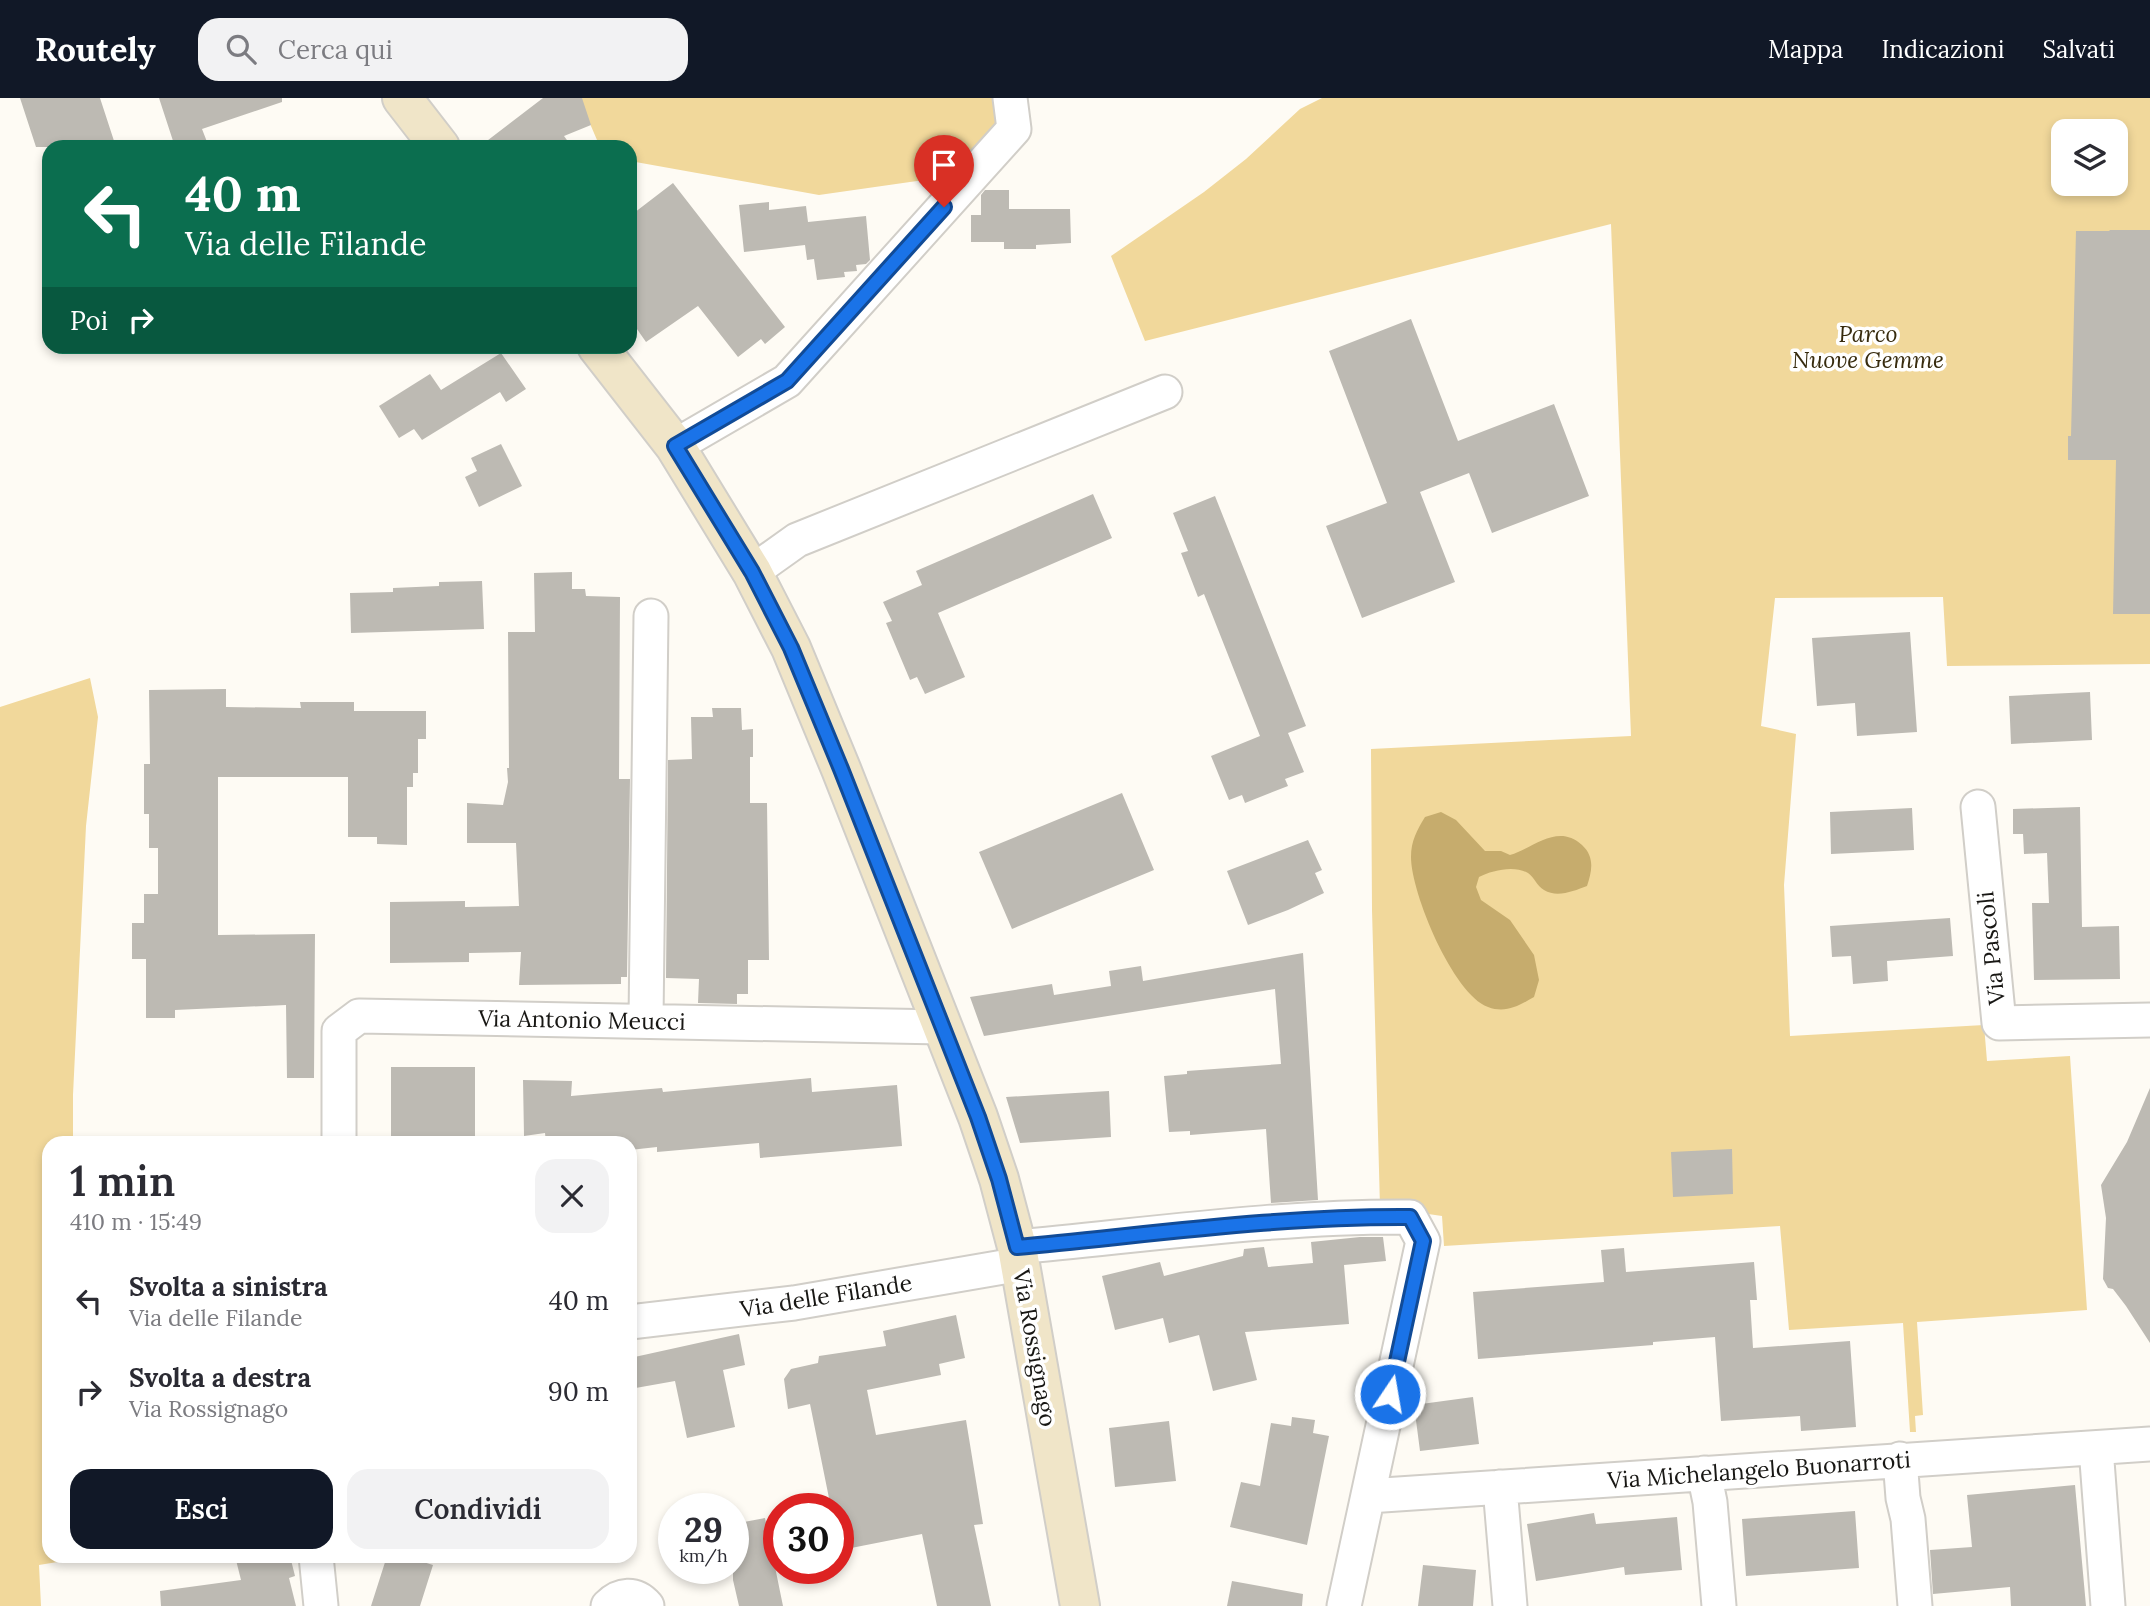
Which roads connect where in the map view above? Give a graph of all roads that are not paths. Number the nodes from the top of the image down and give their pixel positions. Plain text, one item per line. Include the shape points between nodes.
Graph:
1 (402, 98) edge
2 (1010, 98) edge
3 (435, 140) edge
4 (603, 354) edge
5 (1165, 392) dead end
6 (675, 446) junction
7 (752, 572) junction
8 (651, 616) dead end
9 (1978, 807) dead end
10 (646, 1020) junction
11 (2150, 1020) edge
12 (942, 1027) junction
13 (339, 1136) edge
14 (1019, 1256) junction
15 (637, 1321) edge
16 (2150, 1444) edge
17 (2095, 1448) junction
18 (1900, 1459) junction
19 (1704, 1473) junction
20 (1500, 1487) junction
21 (1368, 1496) junction
22 (317, 1563) edge
23 (321, 1606) edge
24 (608, 1606) edge
25 (648, 1606) edge
26 (1080, 1606) edge
27 (1344, 1606) edge
28 (1510, 1606) edge
29 (1720, 1606) edge
30 (1915, 1606) edge
31 (2108, 1606) edge

1 - 3 street
2 - 6 street via 1014,130 787,381
4 - 6 street, Via Rossignago
5 - 7 street via 796,540
6 - 7 street, Via Rossignago
7 - 12 street, Via Rossignago via 791,648
8 - 10 street
9 - 11 street, Via Pascoli via 1999,1023
10 - 12 street, Via Antonio Meucci
10 - 13 street, Via Antonio Meucci via 359,1016 339,1031
12 - 14 street, Via Rossignago via 989,1148
14 - 15 street, Via delle Filande via 794,1303
14 - 21 street, Via delle Filande via 1238,1226 1410,1217 1423,1241
14 - 26 street, Via Rossignago
16 - 17 street, Via Michelangelo Buonarroti
17 - 18 street, Via Michelangelo Buonarroti
17 - 31 street
18 - 19 street, Via Michelangelo Buonarroti
18 - 30 street
19 - 20 street, Via Michelangelo Buonarroti
19 - 29 street
20 - 21 street, Via Michelangelo Buonarroti
20 - 28 street
21 - 27 street
22 - 23 street
24 - 25 street via 625,1596

